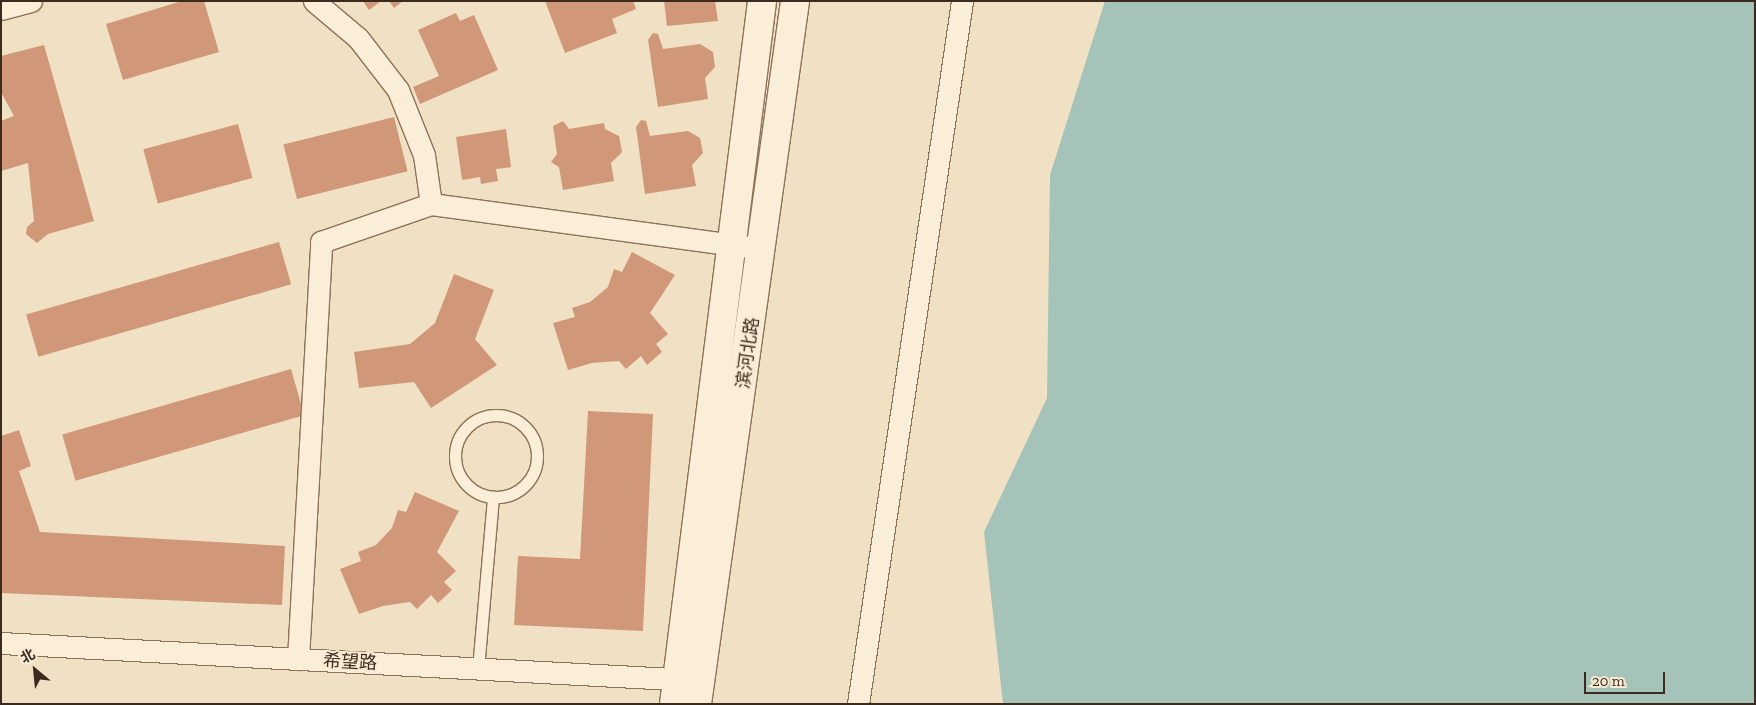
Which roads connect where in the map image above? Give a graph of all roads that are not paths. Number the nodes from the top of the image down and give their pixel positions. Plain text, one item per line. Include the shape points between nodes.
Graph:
1 (31, 1) edge
2 (314, 1) edge
3 (762, 1) edge
4 (795, 1) edge
5 (962, 1) edge
6 (1, 8) edge
7 (431, 204) junction
8 (732, 245) junction
9 (763, 249) junction
10 (493, 497) junction
11 (1, 643) edge
12 (298, 659) junction
13 (478, 669) junction
14 (687, 692) edge
15 (858, 704) edge

1 - 6 street
2 - 7 street via 358,38 398,90 424,155
3 - 8 main road, 滨河北路
4 - 9 main road, 滨河北路
5 - 15 street
7 - 8 street
7 - 12 street via 320,242
8 - 9 street
8 - 14 main road, 滨河北路
9 - 14 main road, 滨河北路
10 - 10 lane via 469,487 455,465 458,439 474,420 500,414 524,424 537,446 535,472 518,491
10 - 13 lane
11 - 12 street, 希望路
12 - 13 street, 希望路
13 - 14 street, 希望路

